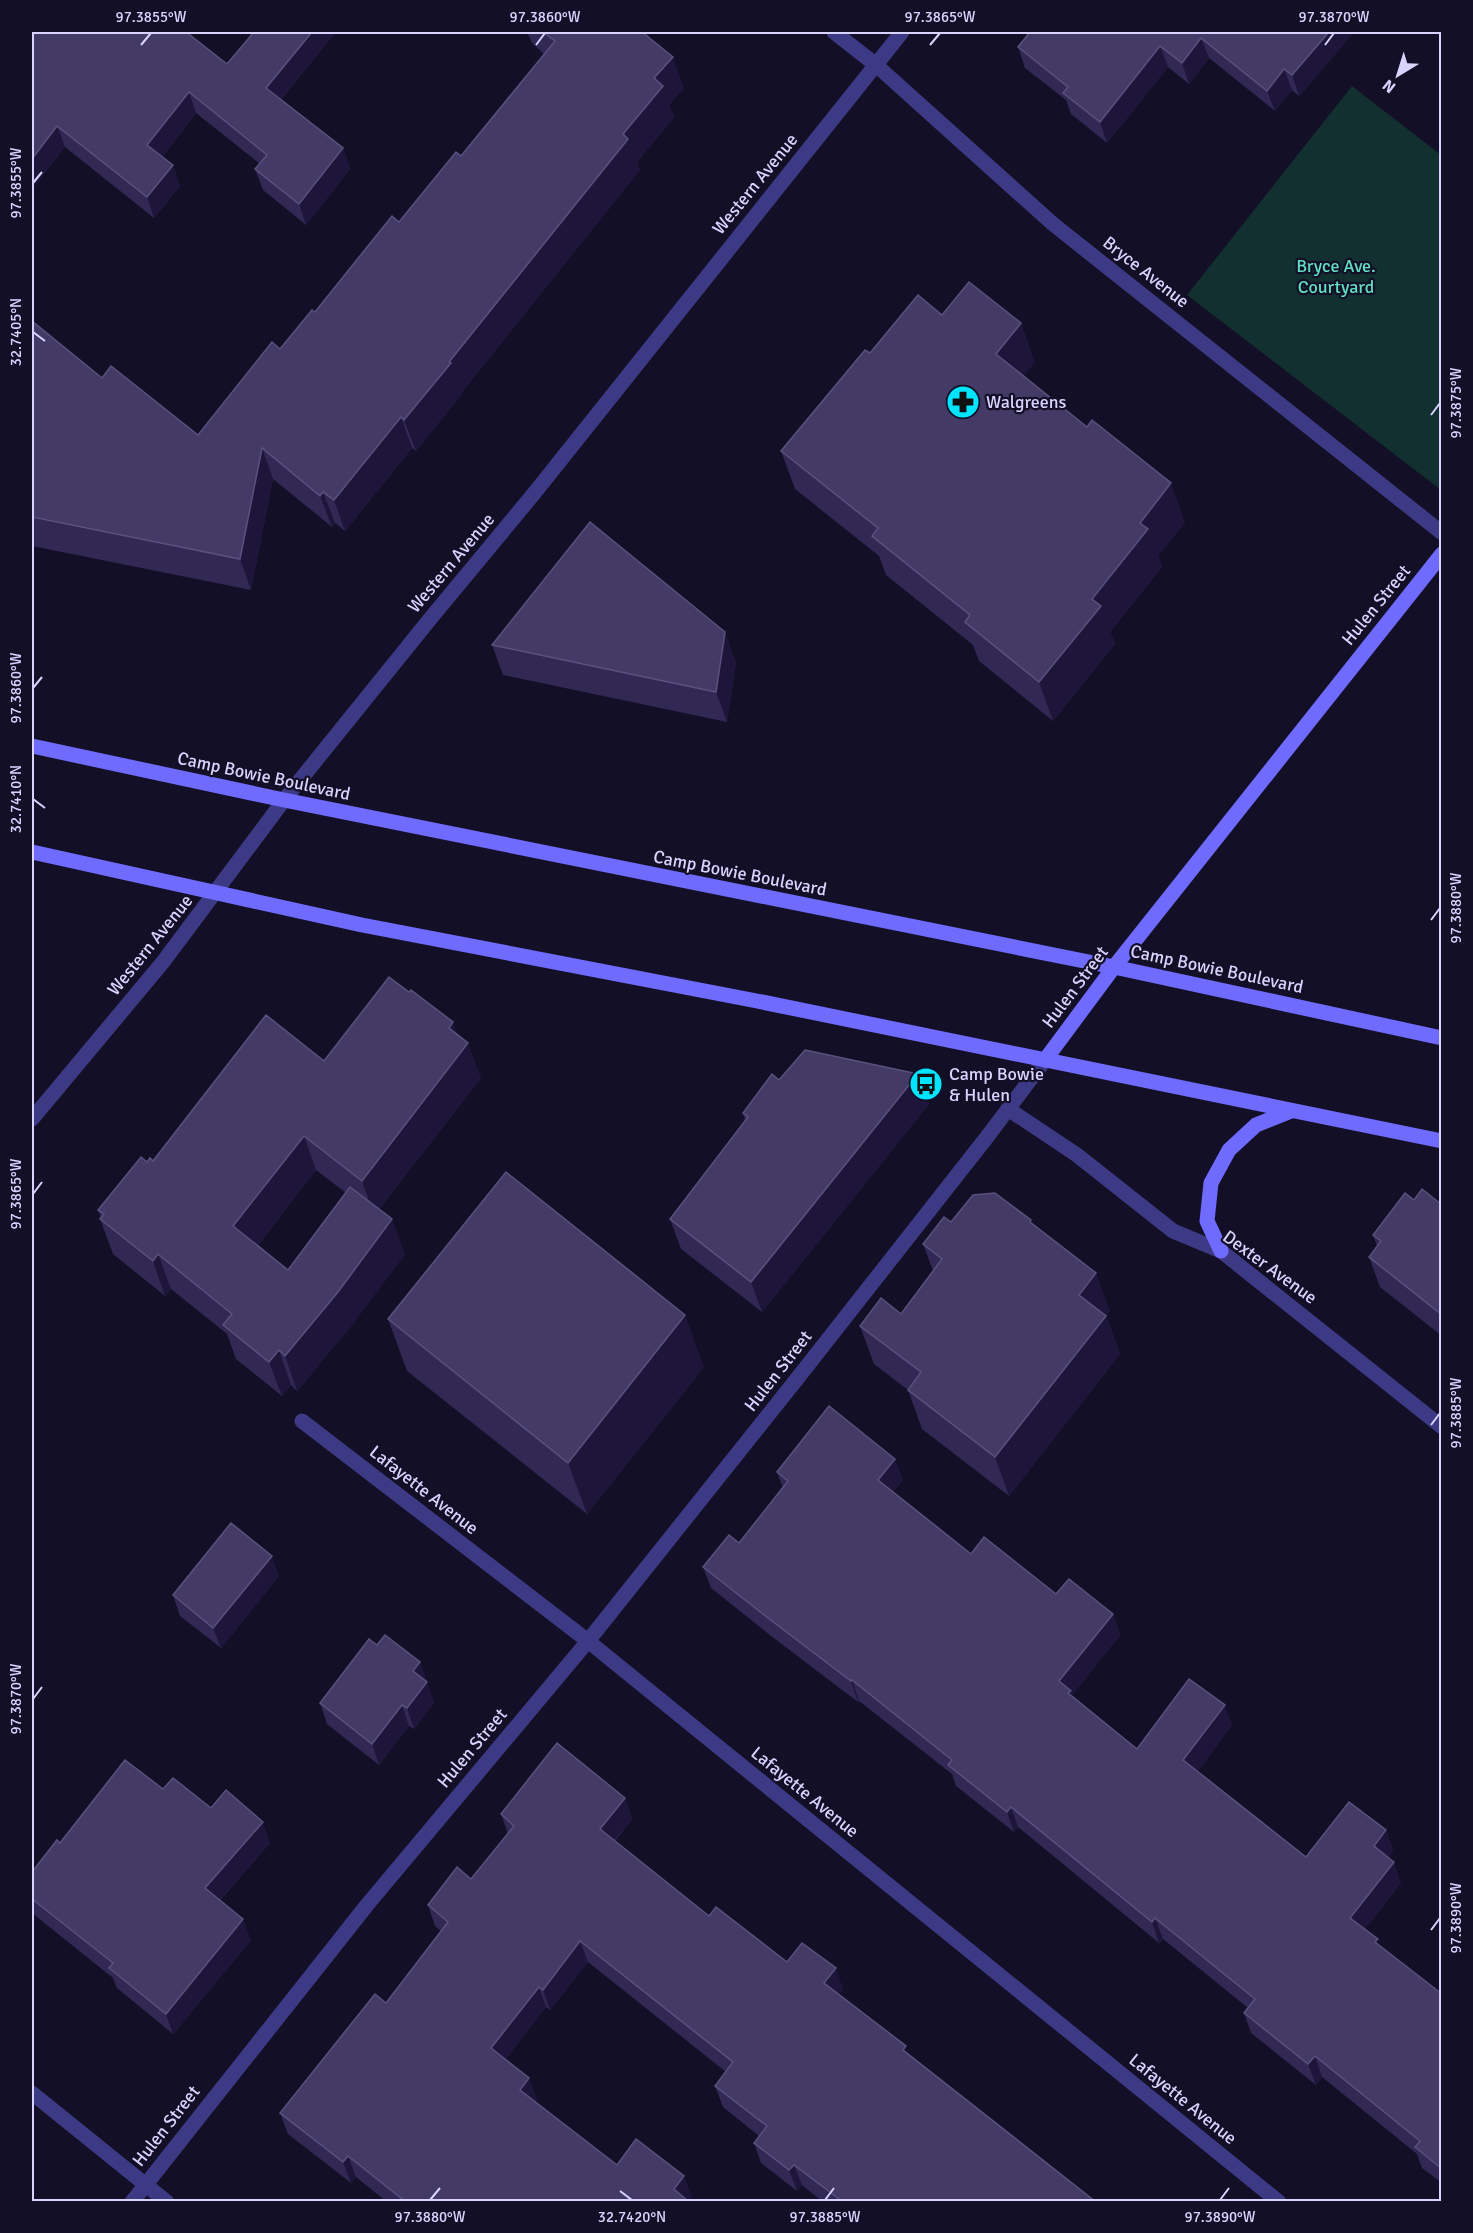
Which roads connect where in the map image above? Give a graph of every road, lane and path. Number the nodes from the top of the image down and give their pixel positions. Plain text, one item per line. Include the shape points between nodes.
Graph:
1 (834, 32) edge
2 (902, 32) edge
3 (876, 65) junction
4 (1442, 533) edge
5 (1442, 554) edge
6 (32, 746) edge
7 (284, 801) junction
8 (32, 852) edge
9 (217, 892) junction
10 (1114, 967) junction
11 (1442, 1038) edge
12 (1045, 1060) junction
13 (1008, 1109) junction
14 (1291, 1111) junction
15 (32, 1119) edge
16 (1442, 1141) edge
17 (1221, 1251) junction
18 (302, 1421) dead end
19 (1442, 1427) edge
20 (588, 1641) junction
21 (32, 2093) edge
22 (145, 2184) junction
23 (132, 2202) edge
24 (167, 2202) edge
25 (1279, 2202) edge

1 - 3 street, Bryce Avenue
2 - 3 street, Western Avenue
3 - 4 street, Bryce Avenue via 1053,224
3 - 7 street, Western Avenue
5 - 10 main road, Hulen Street
6 - 7 main road, Camp Bowie Boulevard
7 - 9 street, Western Avenue
7 - 10 main road, Camp Bowie Boulevard
8 - 9 main road
9 - 12 main road via 362,925
9 - 15 street, Western Avenue
10 - 11 main road, Camp Bowie Boulevard
10 - 12 main road, Hulen Street
12 - 13 street, Hulen Street
12 - 14 main road
13 - 17 street, Dexter Avenue via 1077,1155 1173,1231
13 - 20 street, Hulen Street
14 - 16 main road
14 - 17 main road via 1256,1125 1229,1150 1211,1183 1207,1221
17 - 19 street, Dexter Avenue
18 - 20 street, Lafayette Avenue
20 - 22 street, Hulen Street via 367,1905
20 - 25 street, Lafayette Avenue
21 - 22 street
22 - 23 street, Hulen Street
22 - 24 street

